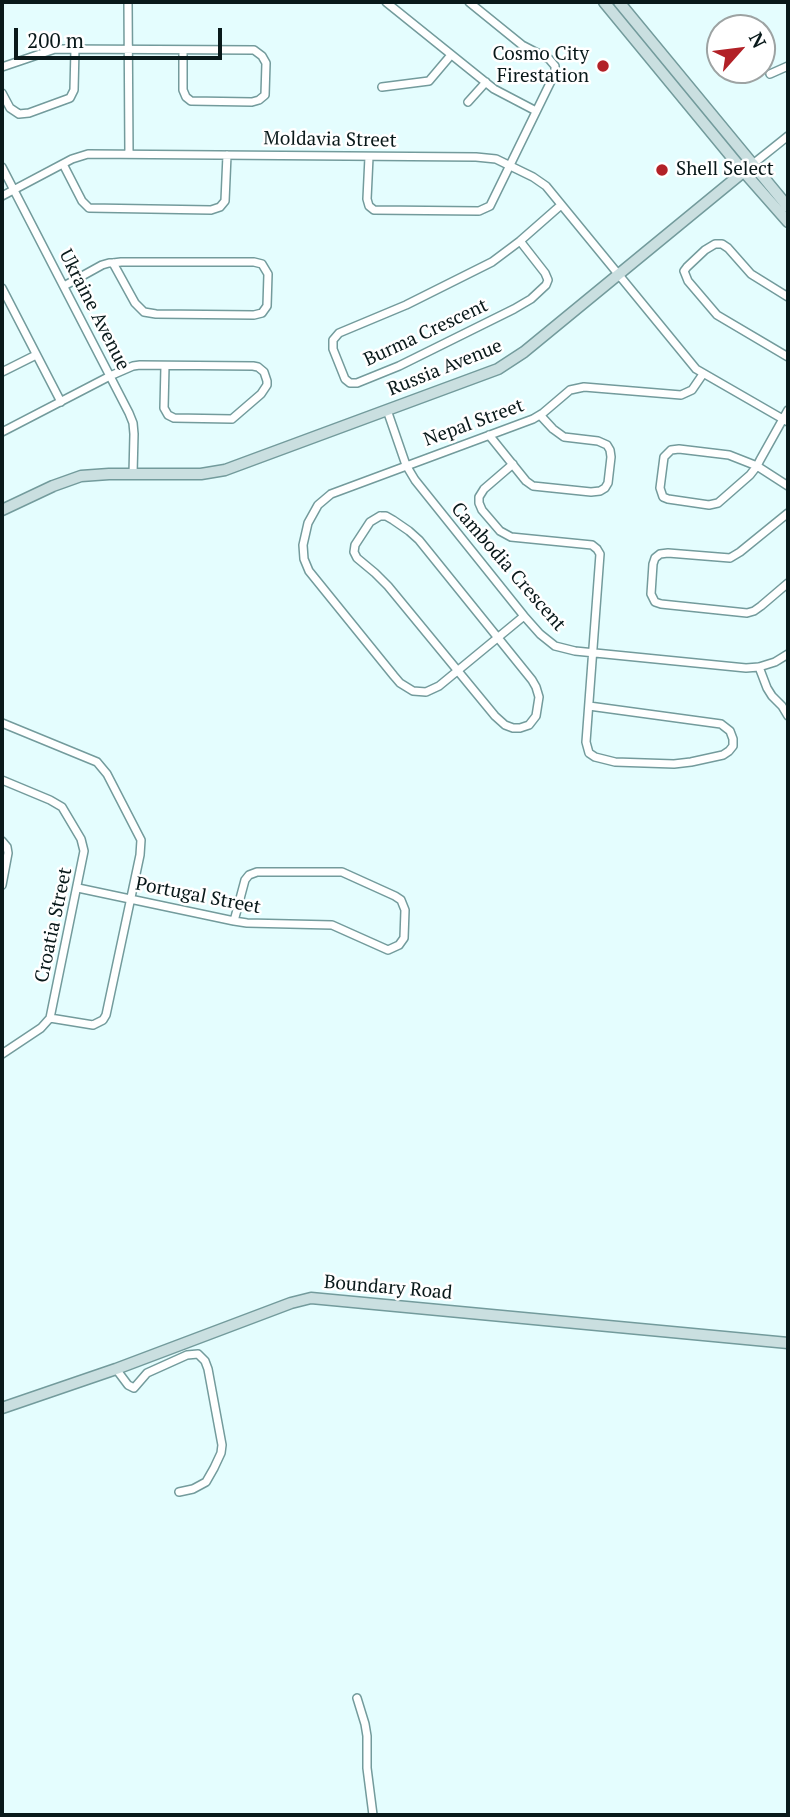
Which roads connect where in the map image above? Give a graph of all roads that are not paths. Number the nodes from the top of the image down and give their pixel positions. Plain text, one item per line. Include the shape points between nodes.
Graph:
1 (128, 2) edge
2 (386, 2) edge
3 (469, 2) edge
4 (604, 2) edge
5 (619, 2) edge
6 (128, 49) junction
7 (75, 50) junction
8 (183, 50) junction
9 (451, 55) junction
10 (2, 67) edge
11 (486, 82) junction
12 (382, 87) dead end
13 (2, 93) edge
14 (468, 102) dead end
15 (536, 111) junction
16 (788, 136) edge
17 (130, 154) junction
18 (227, 155) junction
19 (369, 157) junction
20 (63, 164) junction
21 (753, 164) junction
22 (510, 166) junction
23 (2, 167) edge
24 (744, 172) junction
25 (14, 190) junction
26 (2, 196) edge
27 (561, 205) junction
28 (788, 207) edge
29 (788, 222) edge
30 (520, 241) junction
31 (113, 263) junction
32 (618, 275) junction
33 (64, 286) junction
34 (2, 288) edge
35 (788, 297) edge
36 (36, 355) junction
37 (788, 357) edge
38 (165, 366) junction
39 (2, 372) edge
40 (703, 374) junction
41 (110, 376) junction
42 (61, 402) junction
43 (387, 410) junction
44 (788, 410) edge
45 (540, 415) junction
46 (785, 420) edge
47 (2, 432) edge
48 (489, 435) junction
49 (513, 464) junction
50 (406, 465) junction
51 (757, 466) junction
52 (133, 474) junction
53 (788, 486) edge
54 (2, 510) edge
55 (788, 513) edge
56 (788, 583) edge
57 (524, 616) junction
58 (500, 641) junction
59 (593, 653) junction
60 (788, 654) edge
61 (760, 667) junction
62 (457, 670) junction
63 (785, 703) edge
64 (589, 706) junction
65 (788, 716) edge
66 (2, 723) edge
67 (2, 780) edge
68 (2, 841) edge
69 (2, 885) edge
70 (78, 888) junction
71 (130, 899) junction
72 (234, 921) junction
73 (50, 1018) junction
74 (2, 1054) edge
75 (788, 1343) edge
76 (116, 1369) junction
77 (2, 1408) edge
78 (179, 1492) dead end
79 (357, 1698) dead end
80 (373, 1815) edge

1 - 6 street
2 - 9 street
3 - 15 street via 522,45 554,63 555,72
4 - 24 street
5 - 21 street
6 - 7 street
6 - 8 street
6 - 17 street
7 - 10 street via 52,50
7 - 13 street via 74,90 69,97 21,114 12,110
8 - 8 street via 257,51 266,65 264,97 252,102 188,99 183,90
9 - 11 street
9 - 12 street via 429,81
11 - 14 street
11 - 15 street
15 - 22 street
16 - 21 street
17 - 18 street, Moldavia Street
17 - 20 street, Moldavia Street via 85,154
18 - 19 street, Moldavia Street
18 - 20 street via 225,201 211,209 92,209 84,204
19 - 22 street, Moldavia Street via 487,158
19 - 22 street via 367,199 377,211 483,211
20 - 25 street, Moldavia Street
21 - 24 street, Russia Avenue
21 - 28 street
22 - 27 street, Moldavia Street via 540,182
23 - 25 street, Ukraine Avenue
24 - 29 street
24 - 32 street, Russia Avenue
25 - 26 street, Moldavia Street
25 - 33 street, Ukraine Avenue
27 - 30 street, Burma Crescent
27 - 32 street, Moldavia Street
30 - 30 street, Burma Crescent via 492,262 339,333 333,349 345,379 357,383 399,366 531,299 548,280
31 - 31 street via 258,263 268,274 267,306 254,315 144,312
31 - 33 street
32 - 40 street
32 - 43 street, Russia Avenue via 504,366
33 - 41 street, Ukraine Avenue
34 - 36 street
35 - 37 street via 751,274 722,244 705,250 684,271 717,315
36 - 39 street
36 - 42 street
38 - 38 street via 253,366 264,372 267,385 232,419 174,418 164,408
38 - 41 street via 133,366
40 - 45 street, Nepal Street via 692,390 681,395 578,388
40 - 46 street
41 - 42 street
41 - 52 street, Ukraine Avenue via 133,423
42 - 47 street
43 - 50 street, Cambodia Crescent
43 - 52 street, Russia Avenue via 225,470
44 - 46 street
45 - 48 street, Nepal Street
45 - 49 street via 564,437 607,445 611,457 607,486 597,492 538,487 526,481
46 - 51 street
48 - 49 street
48 - 50 street, Nepal Street
49 - 59 street via 484,489 480,507 508,536 587,544 597,549
50 - 57 street, Cambodia Crescent
50 - 62 street, Nepal Street via 322,500 308,523 304,559 400,683 426,692
51 - 51 street via 714,505 668,499 660,491 664,457 674,449 729,455
51 - 53 street
52 - 54 street, Russia Avenue via 74,478
55 - 56 street via 730,558 660,554 654,560 651,594 662,604 747,613
57 - 58 street
57 - 59 street, Cambodia Crescent via 555,646
58 - 62 street
58 - 62 street via 537,690 536,716 529,725 517,729 501,722
58 - 62 street via 409,531 386,516 377,517 355,545 355,555 382,580
59 - 61 street, Cambodia Crescent
59 - 64 street
60 - 61 street, Cambodia Crescent
61 - 63 street via 776,702
63 - 65 street
64 - 64 street via 586,746 591,755 601,759 681,764 726,754 733,746 730,731 721,724
66 - 71 street via 89,757 105,771 141,840
67 - 70 street, Croatia Street via 65,810 84,851
68 - 69 street via 8,853
70 - 71 street, Portugal Street
70 - 73 street, Croatia Street
71 - 72 street, Portugal Street
71 - 73 street via 105,1018 93,1025
72 - 72 street, Portugal Street via 243,884 248,875 257,872 342,872 395,896 405,910 404,938 392,949 328,924
73 - 74 street
75 - 76 street, Boundary Road via 316,1298 291,1303
76 - 77 street, Boundary Road
76 - 78 street via 134,1388 147,1373 187,1355 198,1354 205,1361 221,1453 206,1482
79 - 80 street via 367,1737

